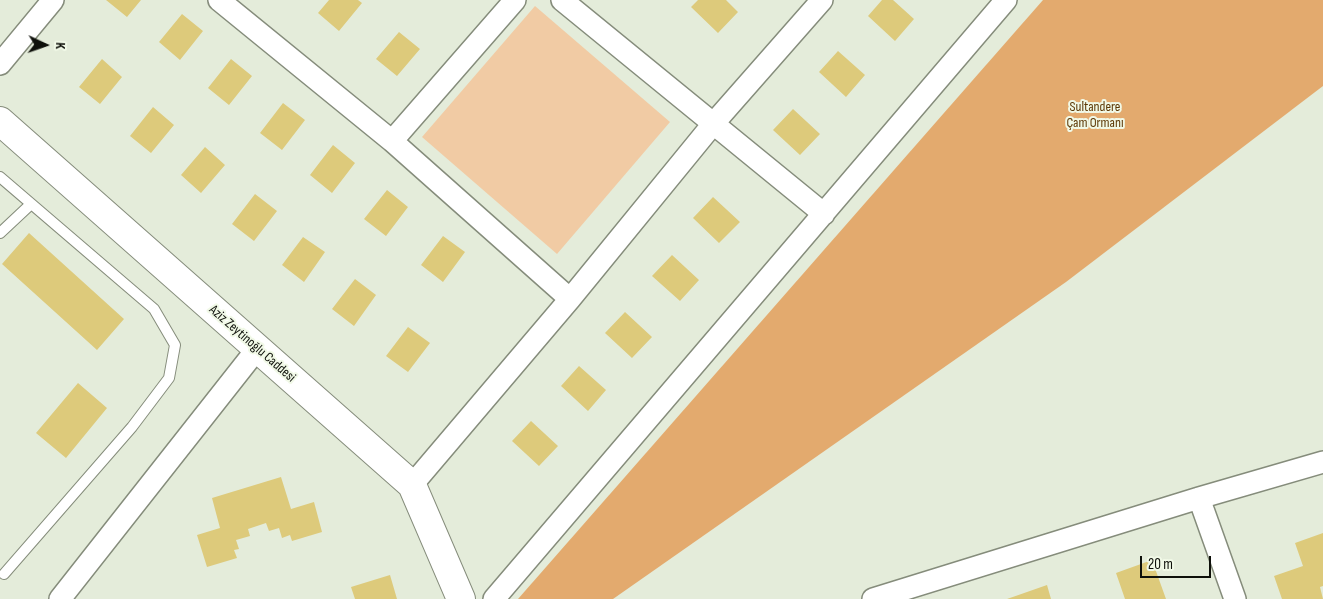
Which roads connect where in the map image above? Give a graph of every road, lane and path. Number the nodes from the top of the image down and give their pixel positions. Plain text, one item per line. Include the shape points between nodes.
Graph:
1 (53, 0) edge
2 (219, 0) edge
3 (515, 0) edge
4 (562, 0) edge
5 (822, 0) edge
6 (1006, 0) edge
7 (0, 64) edge
8 (0, 121) edge
9 (714, 124) junction
10 (392, 141) junction
11 (0, 177) edge
12 (30, 204) junction
13 (824, 214) junction
14 (0, 233) edge
15 (570, 299) junction
16 (257, 349) junction
17 (1323, 462) edge
18 (412, 485) junction
19 (1200, 498) junction
20 (4, 574) dead end
21 (60, 599) edge
22 (461, 599) edge
23 (494, 599) edge
24 (873, 599) edge
25 (1235, 599) edge

1 - 7 street
2 - 10 street
3 - 10 street
4 - 9 street
5 - 9 street
6 - 13 street
8 - 16 main road, Aziz Zeytinoğlu Caddesi
9 - 13 street
9 - 15 street
10 - 15 street
11 - 12 lane
12 - 14 lane
12 - 20 lane via 154,309 175,345 169,378 159,392
13 - 23 street
15 - 18 street
16 - 18 main road, Aziz Zeytinoğlu Caddesi
16 - 21 street
17 - 19 street
18 - 22 main road, Aziz Zeytinoğlu Caddesi
19 - 24 street
19 - 25 street

